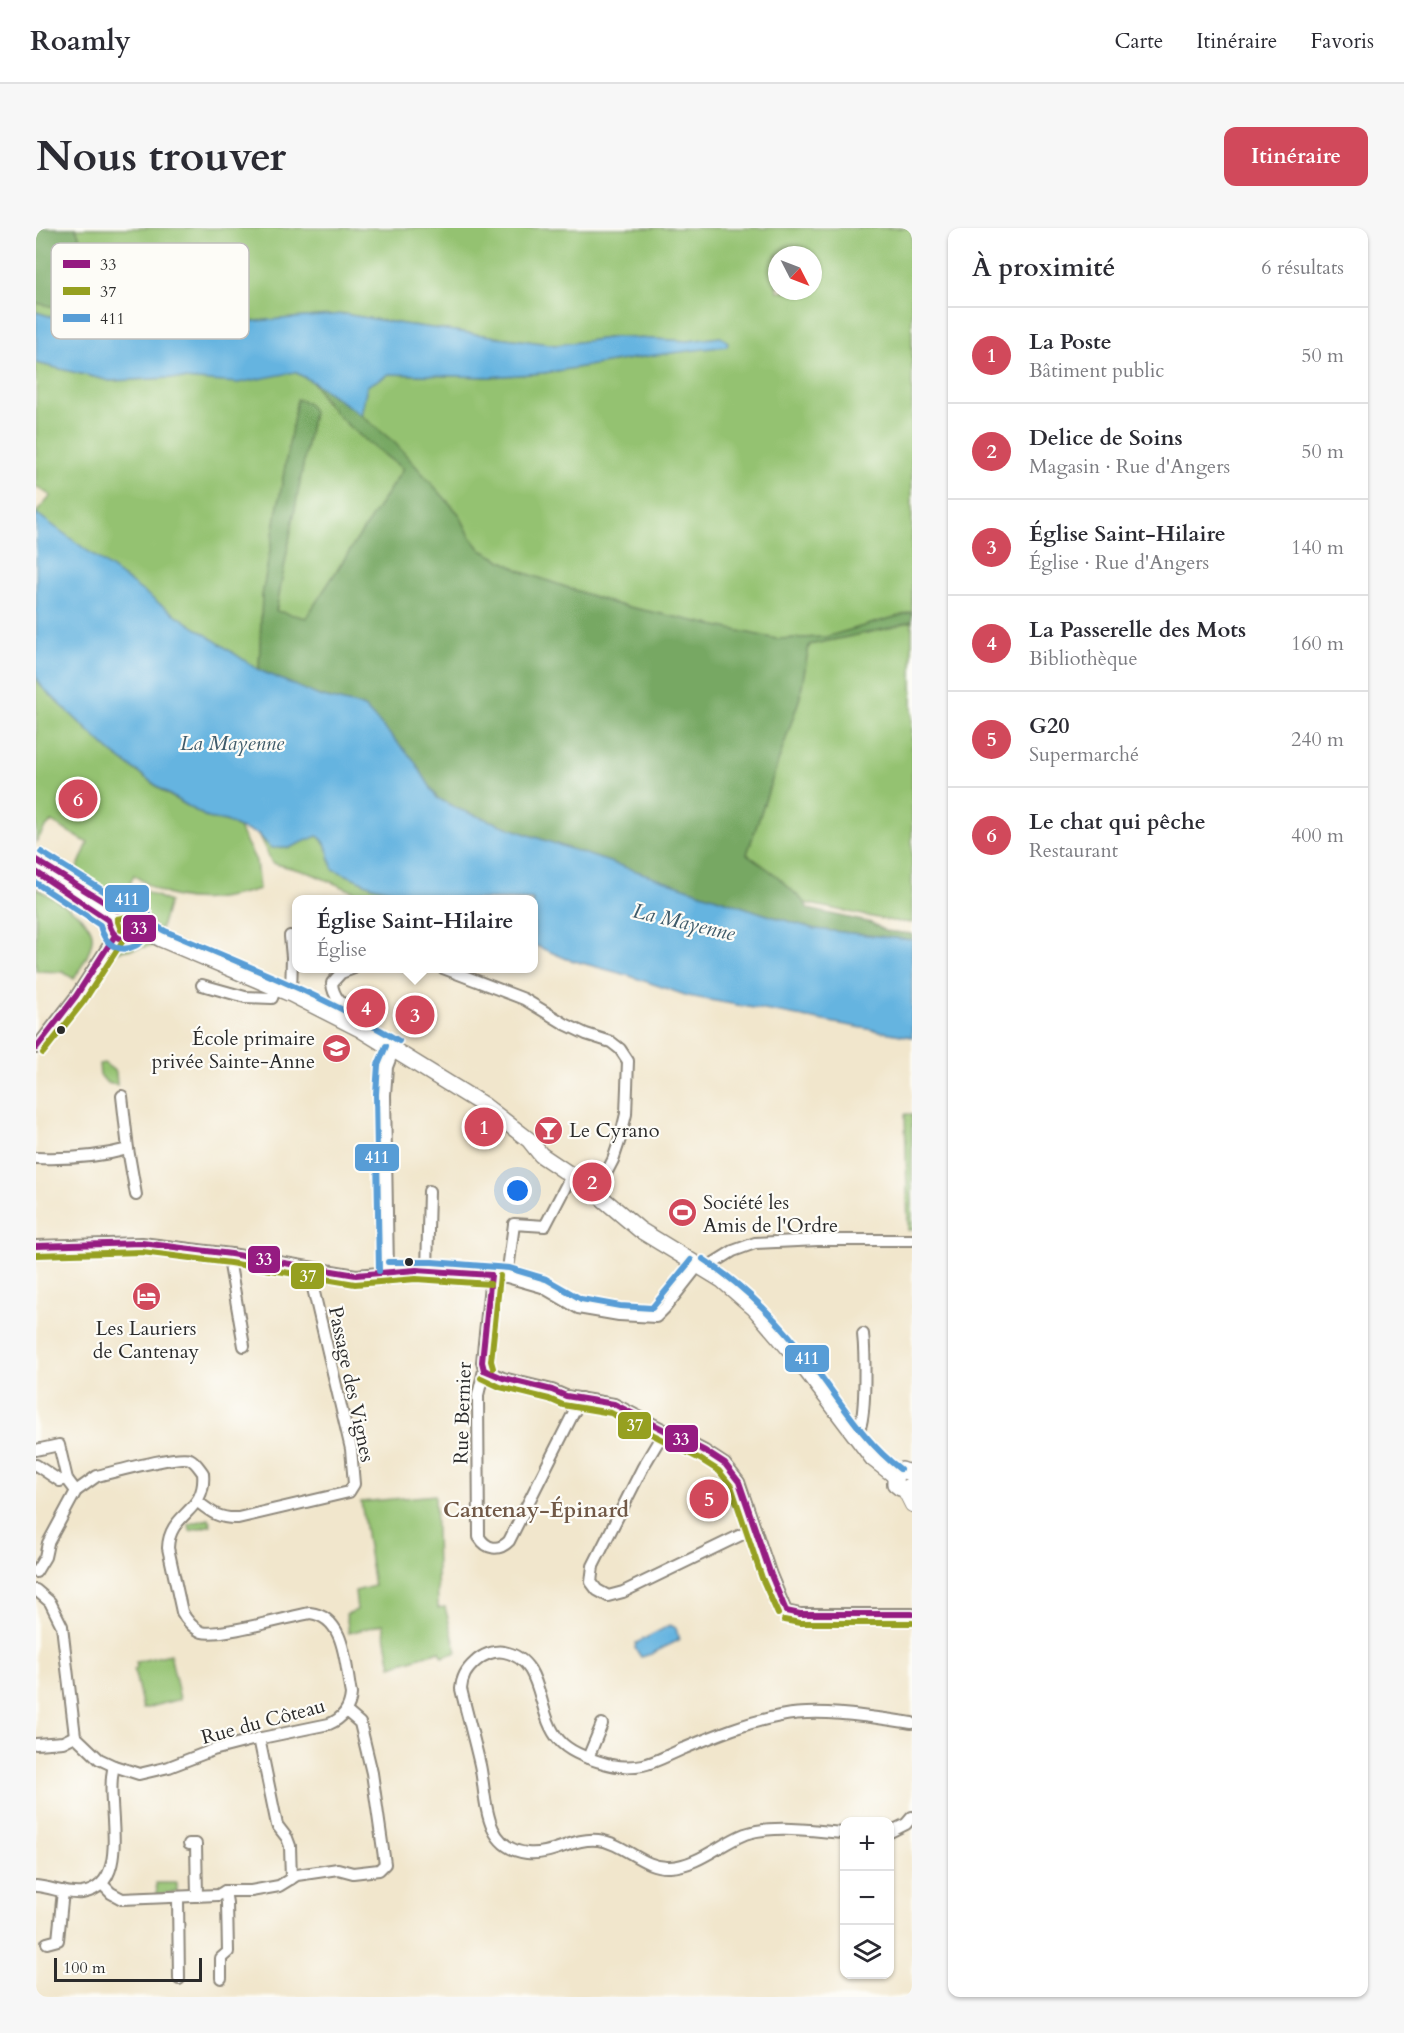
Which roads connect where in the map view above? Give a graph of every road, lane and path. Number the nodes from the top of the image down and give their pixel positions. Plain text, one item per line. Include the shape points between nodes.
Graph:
1 (36, 860) edge
2 (36, 872) edge
3 (112, 915) junction
4 (141, 928) junction
5 (290, 936) dead end
6 (114, 937) junction
7 (341, 973) edge
8 (454, 973) edge
9 (202, 985) dead end
10 (276, 988) junction
11 (291, 994) junction
12 (360, 1029) junction
13 (36, 1048) edge
14 (394, 1049) junction
15 (122, 1096) dead end
16 (128, 1149) junction
17 (36, 1158) edge
18 (571, 1176) junction
19 (429, 1191) dead end
20 (596, 1193) junction
21 (136, 1195) dead end
22 (912, 1240) edge
23 (36, 1246) edge
24 (231, 1254) junction
25 (308, 1267) junction
26 (702, 1268) junction
27 (388, 1271) junction
28 (427, 1271) junction
29 (491, 1275) junction
30 (507, 1277) junction
31 (863, 1334) dead end
32 (244, 1346) dead end
33 (484, 1370) junction
34 (581, 1398) junction
35 (665, 1430) junction
36 (854, 1435) junction
37 (36, 1450) edge
38 (36, 1465) edge
39 (912, 1474) edge
40 (895, 1476) junction
41 (67, 1479) junction
42 (908, 1487) edge
43 (76, 1491) junction
44 (198, 1502) junction
45 (912, 1505) edge
46 (756, 1531) junction
47 (36, 1572) edge
48 (36, 1590) edge
49 (912, 1614) edge
50 (346, 1711) junction
51 (912, 1723) edge
52 (602, 1724) dead end
53 (75, 1736) junction
54 (259, 1738) junction
55 (36, 1744) edge
56 (588, 1758) junction
57 (114, 1766) junction
58 (912, 1817) edge
59 (894, 1830) edge
60 (840, 1833) edge
61 (189, 1844) dead end
62 (291, 1879) junction
63 (102, 1884) junction
64 (36, 1887) edge
65 (63, 1891) junction
66 (225, 1891) junction
67 (197, 1896) junction
68 (178, 1898) junction
69 (47, 1943) dead end
70 (221, 1978) dead end
71 (180, 1979) dead end

1 - 3 main road
2 - 3 main road
3 - 4 main road via 122,908 134,910 140,917
3 - 6 main road via 109,928
4 - 6 main road via 130,940
4 - 10 main road
5 - 11 street
6 - 13 street
7 - 12 street via 332,983 332,992 359,1018
8 - 20 street via 524,999 586,1034 611,1042 628,1060 626,1114 620,1139
9 - 10 street via 245,997 272,998
10 - 11 main road
11 - 12 main road
12 - 14 main road
14 - 18 main road via 485,1106
14 - 27 street via 387,1067 385,1095
15 - 16 street
16 - 17 street via 58,1159
16 - 21 street
18 - 20 main road
18 - 30 street via 545,1226 514,1224
19 - 28 street
20 - 26 main road via 640,1230
22 - 26 street via 755,1243
23 - 24 street via 142,1243
24 - 25 street
24 - 32 street
25 - 27 street via 356,1275
25 - 44 street, Passage des Vignes via 351,1449 354,1484 349,1492 238,1518 216,1516
26 - 30 street via 656,1317 578,1308 542,1287
26 - 36 main road via 722,1280 774,1329
27 - 28 street
28 - 29 street
29 - 30 street
29 - 33 street, Rue Bernier
31 - 36 street via 863,1400 860,1427
33 - 34 street
33 - 34 street, Rue Bernier via 478,1395 479,1537 491,1548 497,1549 509,1541
34 - 35 street via 614,1404
35 - 46 street via 725,1464 739,1482
35 - 46 street via 593,1566 591,1582 597,1590 608,1596 622,1592
36 - 40 main road via 873,1459
37 - 41 street via 59,1445
38 - 41 street via 60,1481
39 - 40 main road via 903,1470
40 - 42 main road via 896,1484
41 - 43 street
42 - 45 street
43 - 44 street via 97,1476 186,1458 203,1473
43 - 47 street
44 - 50 street, Rue du Côteau via 176,1523 169,1538 185,1618 203,1632 219,1632 310,1613 325,1617 339,1634 351,1694
46 - 49 street via 786,1611
48 - 53 street via 50,1602 62,1626
50 - 54 street, Rue du Côteau via 329,1724
50 - 62 street via 360,1724 385,1864 379,1870 353,1873 338,1869
51 - 56 street via 860,1716 783,1715 760,1720 644,1765 608,1765
52 - 56 street
53 - 55 street via 63,1742
53 - 57 street, Rue du Côteau via 99,1759
54 - 57 street, Rue du Côteau via 139,1774
54 - 62 street via 278,1825 290,1846
56 - 60 street via 566,1746 553,1732 532,1671 523,1660 499,1651 481,1656 470,1666 461,1689 480,1766 486,1816 498,1836 513,1848 542,1854 599,1840 652,1865 668,1868 683,1866 764,1829
57 - 63 street via 112,1863
58 - 59 street
61 - 67 street via 196,1844
62 - 66 street via 279,1886
63 - 65 street via 82,1893
63 - 68 street via 122,1899
64 - 65 street
65 - 69 street via 56,1918 58,1940
66 - 67 street
66 - 70 street via 228,1952 221,1958
67 - 68 street
68 - 71 street

